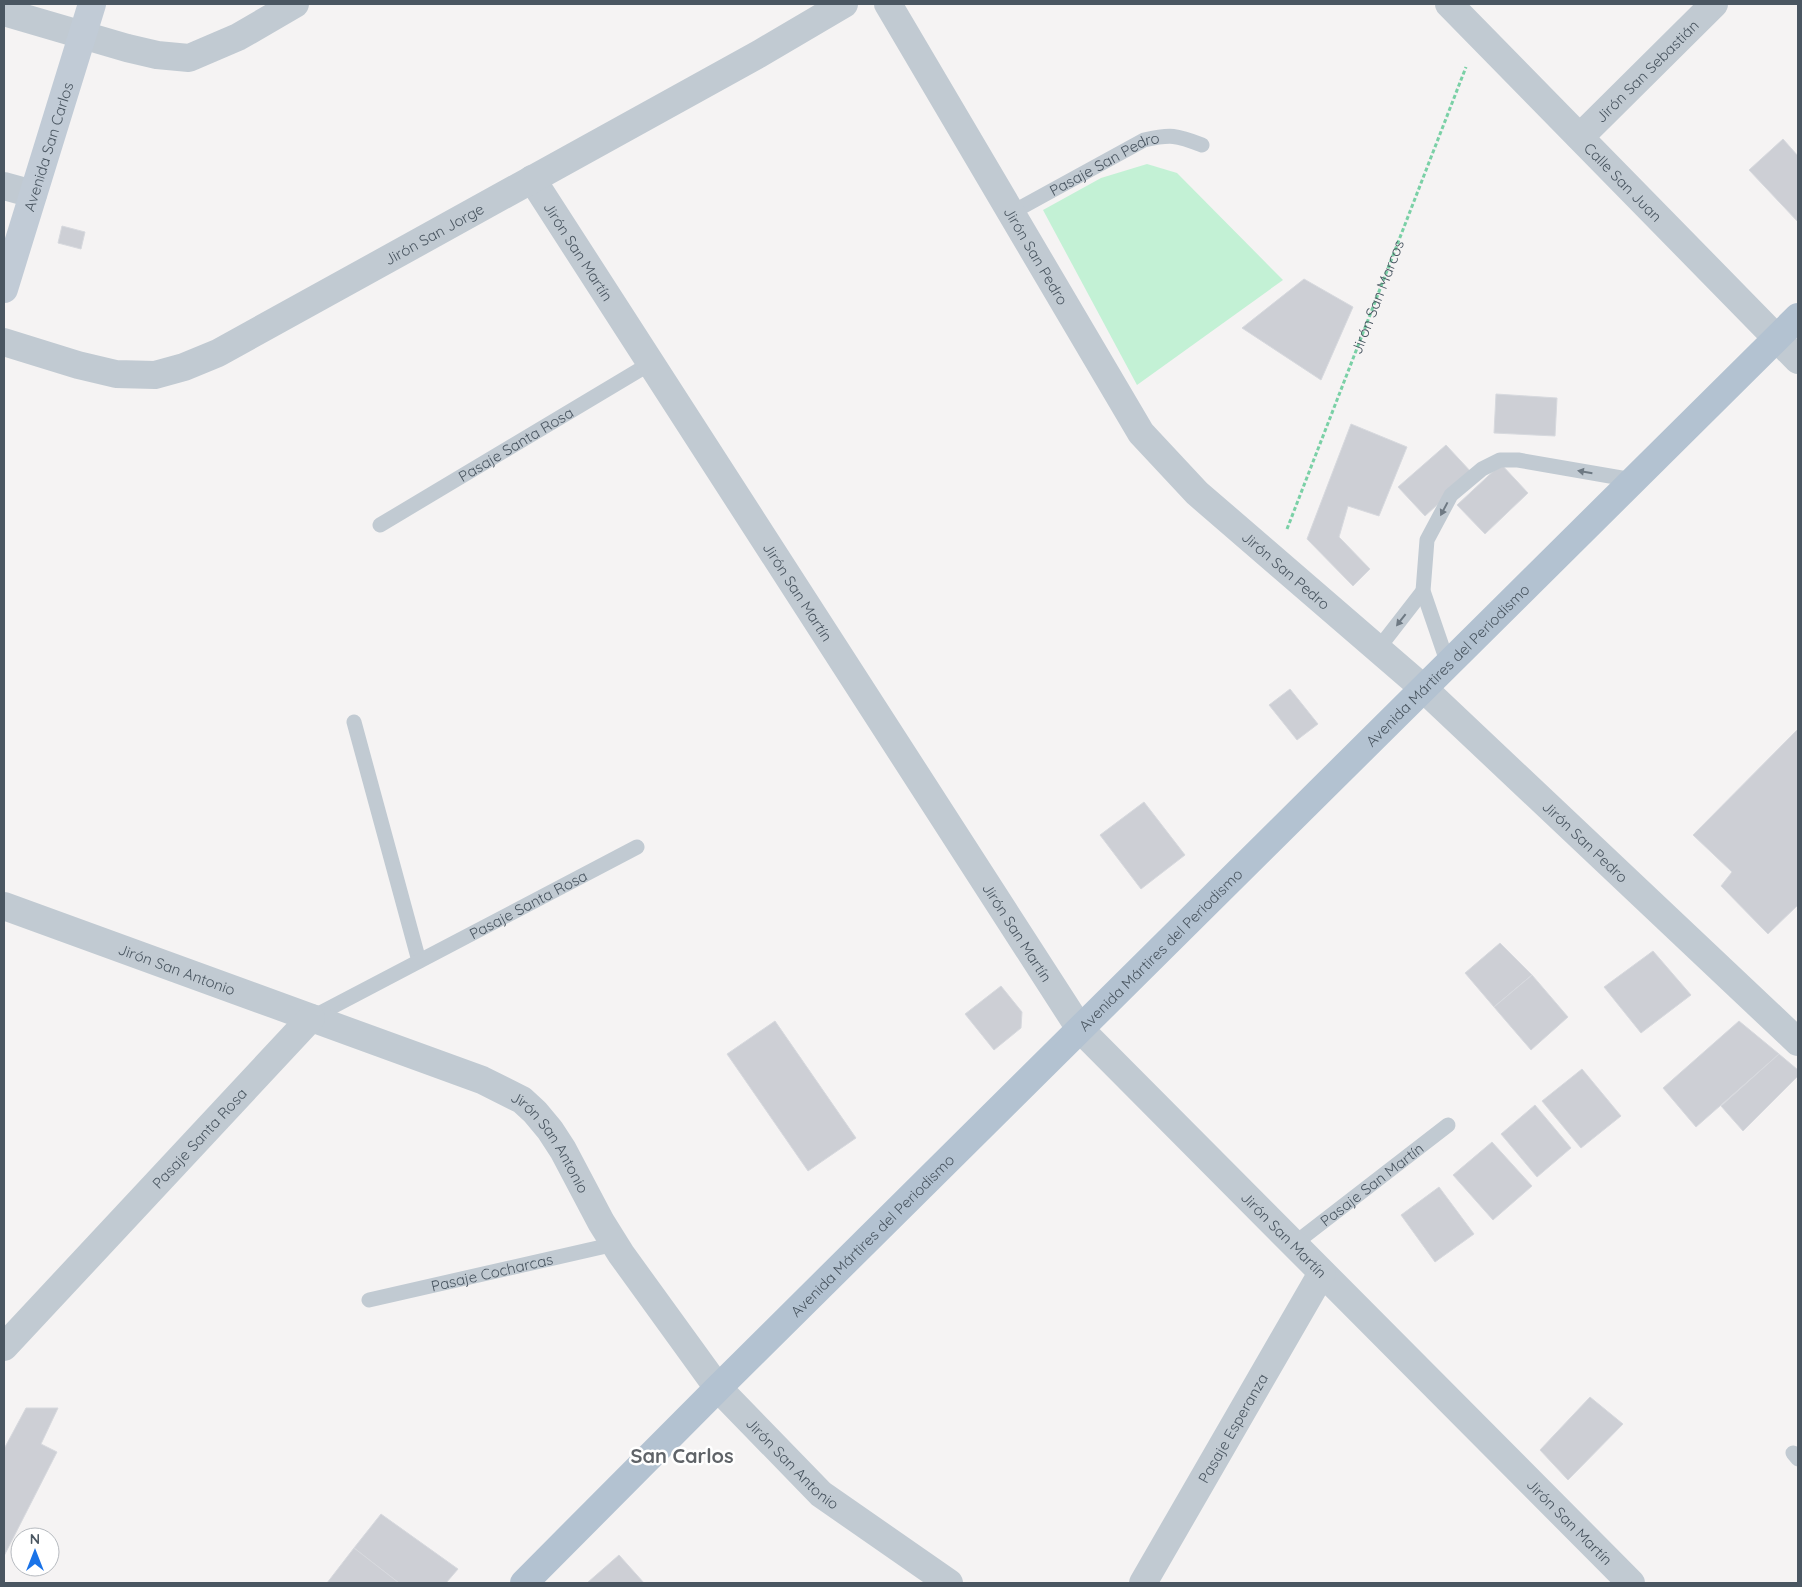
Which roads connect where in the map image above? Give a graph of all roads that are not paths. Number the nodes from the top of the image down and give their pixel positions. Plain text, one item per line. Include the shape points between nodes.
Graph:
1 (92, 4) edge
2 (295, 4) edge
3 (844, 4) edge
4 (888, 4) edge
5 (1714, 4) edge
6 (1459, 7) edge
7 (4, 12) edge
8 (82, 34) junction
9 (1580, 137) junction
10 (1202, 145) dead end
11 (532, 179) junction
12 (4, 186) edge
13 (33, 194) junction
14 (1011, 213) junction
15 (4, 289) edge
16 (1798, 317) edge
17 (1777, 338) junction
18 (4, 342) edge
19 (1798, 360) edge
20 (651, 363) junction
21 (1633, 480) junction
22 (380, 525) dead end
23 (1424, 591) junction
24 (1378, 649) junction
25 (1448, 664) junction
26 (1424, 688) junction
27 (354, 722) dead end
28 (637, 847) dead end
29 (4, 906) edge
30 (419, 961) junction
31 (311, 1018) junction
32 (1080, 1029) junction
33 (1798, 1042) edge
34 (1448, 1125) dead end
35 (615, 1244) junction
36 (1294, 1244) junction
37 (1322, 1273) junction
38 (369, 1300) dead end
39 (4, 1347) edge
40 (718, 1388) junction
41 (524, 1583) edge
42 (949, 1583) edge
43 (1144, 1583) edge
44 (1631, 1583) edge

1 - 8 main road, Avenida San Carlos
2 - 8 street via 238,37 189,58 157,55
3 - 11 street, Jirón San Jorge
4 - 14 street, Jirón San Pedro
5 - 9 street, Jirón San Sebastián
6 - 9 street, Calle San Juan via 1479,34
7 - 8 street
8 - 13 main road, Avenida San Carlos
9 - 17 street, Calle San Juan
10 - 14 lane, Pasaje San Pedro via 1168,135 1144,140
11 - 18 street, Jirón San Jorge via 218,353 184,367 155,375 116,374
11 - 20 street, Jirón San Martín
12 - 13 street
13 - 15 main road, Avenida San Carlos
14 - 24 street, Jirón San Pedro via 1141,433 1197,493
16 - 17 main road, Avenida Mártires del Periodismo
17 - 19 street, Calle San Juan
17 - 21 main road, Avenida Mártires del Periodismo
20 - 22 lane, Pasaje Santa Rosa
20 - 32 street, Jirón San Martín
21 -> 23 lane via 1518,460 1500,460 1451,495 1427,540
21 - 25 main road, Avenida Mártires del Periodismo
23 -> 24 lane
23 - 25 lane
24 - 26 street, Jirón San Pedro
25 - 26 main road, Avenida Mártires del Periodismo
26 - 32 main road, Avenida Mártires del Periodismo
26 - 33 street, Jirón San Pedro
27 - 30 lane
28 - 30 lane, Pasaje Santa Rosa
29 - 31 street, Jirón San Antonio
30 - 31 lane, Pasaje Santa Rosa
31 - 35 street, Jirón San Antonio via 482,1080 522,1100 550,1130 563,1150
31 - 39 street, Pasaje Santa Rosa
32 - 36 street, Jirón San Martín
32 - 40 main road, Avenida Mártires del Periodismo
34 - 36 lane, Pasaje San Martín
35 - 38 lane, Pasaje Cocharcas
35 - 40 street, Jirón San Antonio
36 - 37 street, Jirón San Martín
37 - 43 street, Pasaje Esperanza
37 - 44 street, Jirón San Martín
40 - 41 main road, Avenida Mártires del Periodismo
40 - 42 street, Jirón San Antonio via 821,1494

